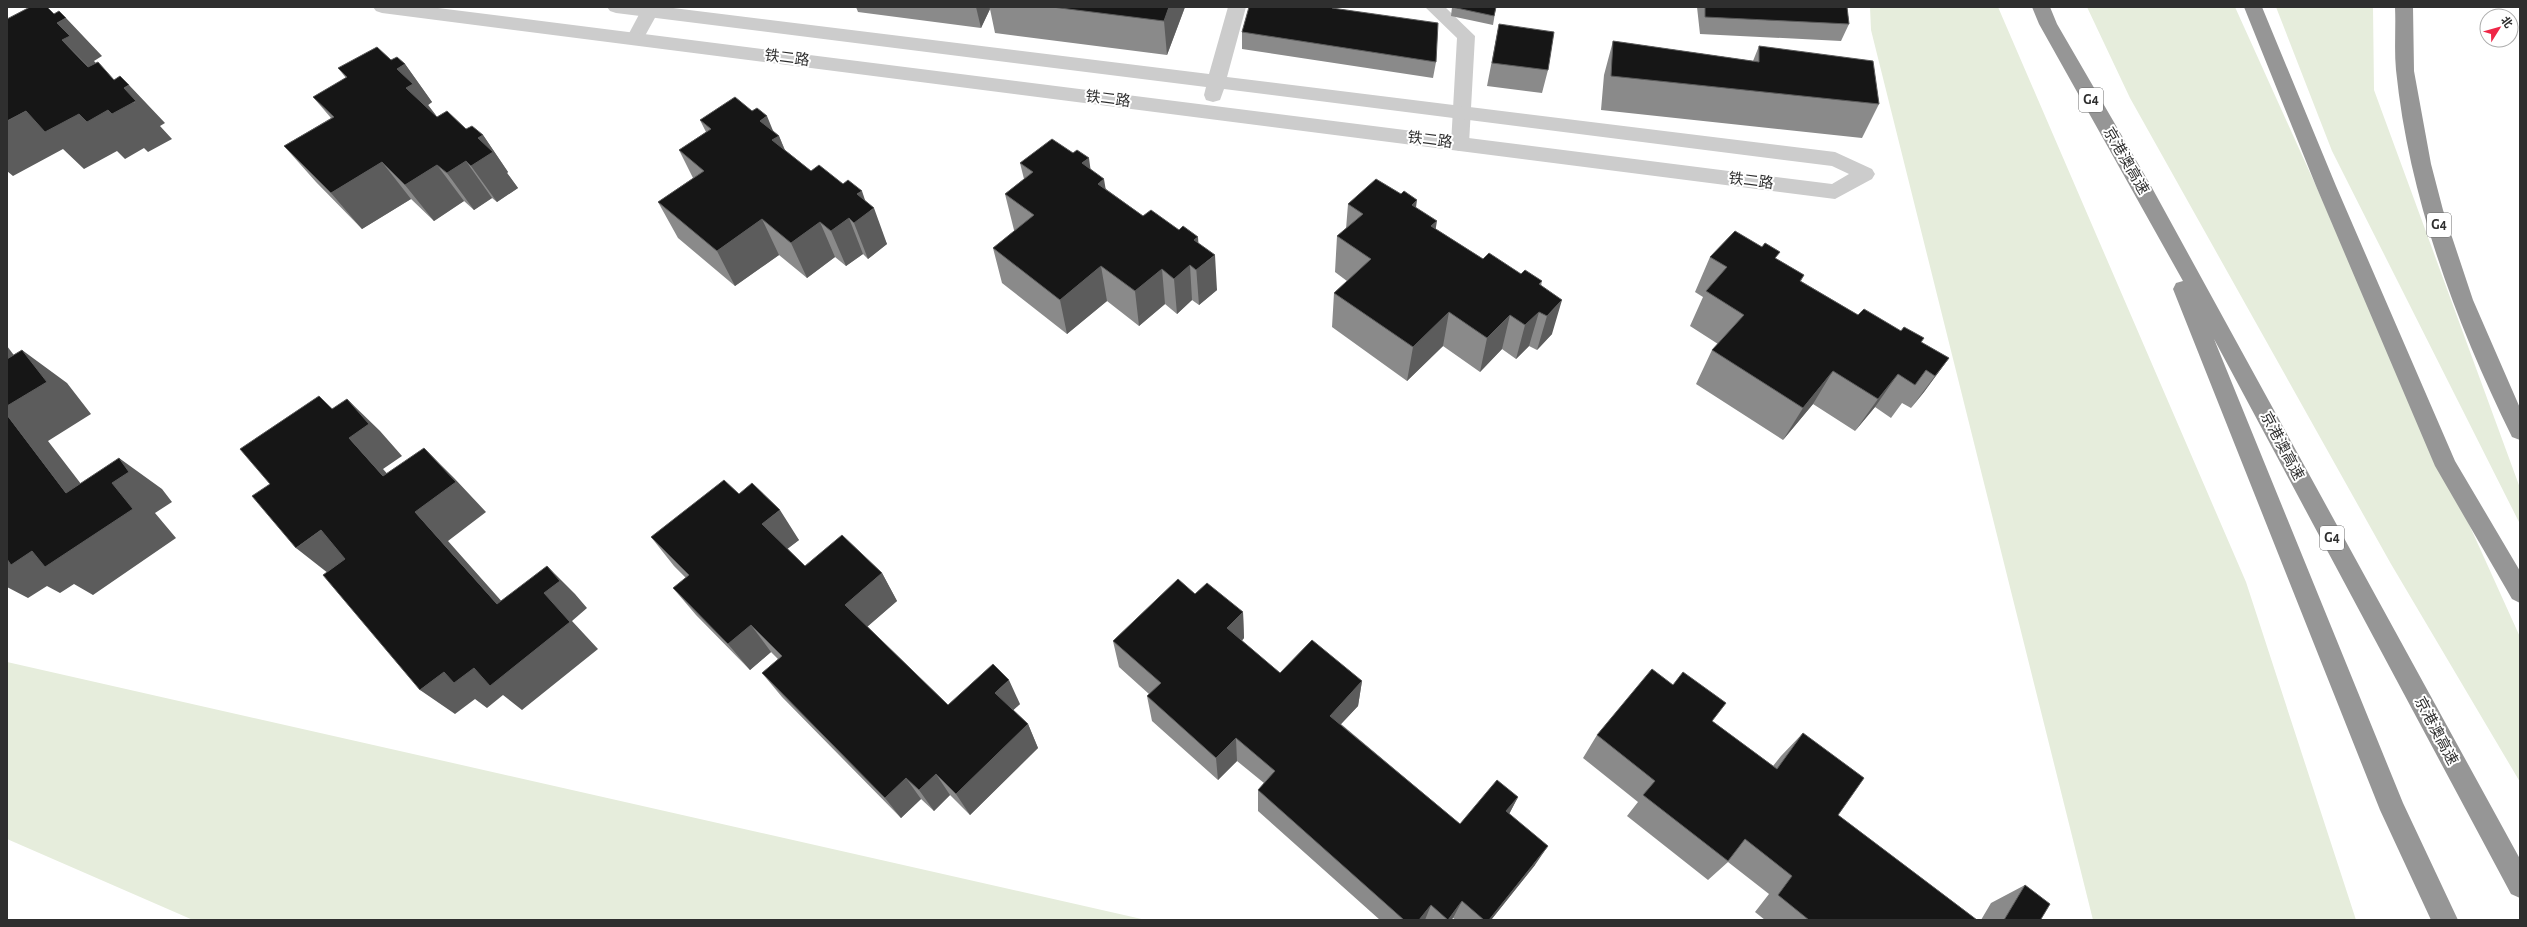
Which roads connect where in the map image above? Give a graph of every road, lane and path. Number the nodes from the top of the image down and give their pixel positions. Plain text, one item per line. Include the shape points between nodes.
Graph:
1 (382, 7) edge
2 (616, 7) edge
3 (1237, 7) edge
4 (1434, 7) edge
5 (2042, 7) edge
6 (2253, 7) edge
7 (2404, 7) edge
8 (651, 9) edge
9 (635, 39) junction
10 (1217, 82) junction
11 (1208, 112) junction
12 (1462, 112) junction
13 (1460, 144) junction
14 (2144, 191) junction
15 (2520, 431) edge
16 (2520, 592) edge
17 (2520, 886) edge
18 (2445, 920) edge

1 - 9 street, 铁二路
2 - 8 street, 铁二路
3 - 10 street
4 - 12 street via 1466,36
5 - 14 highway, 京港澳高速 / G4 via 2048,24
6 - 16 highway via 2446,466
7 - 15 highway, G4 via 2405,70 2421,162 2449,262 2499,389
8 - 9 street
8 - 10 street, 铁二路
9 - 11 street, 铁二路
10 - 11 street
10 - 12 street, 铁二路
11 - 13 street, 铁二路
12 - 13 street
12 - 13 street, 铁二路 via 1835,159 1866,174 1835,192
14 - 17 highway, 京港澳高速 / G4
14 - 18 highway via 2393,810

